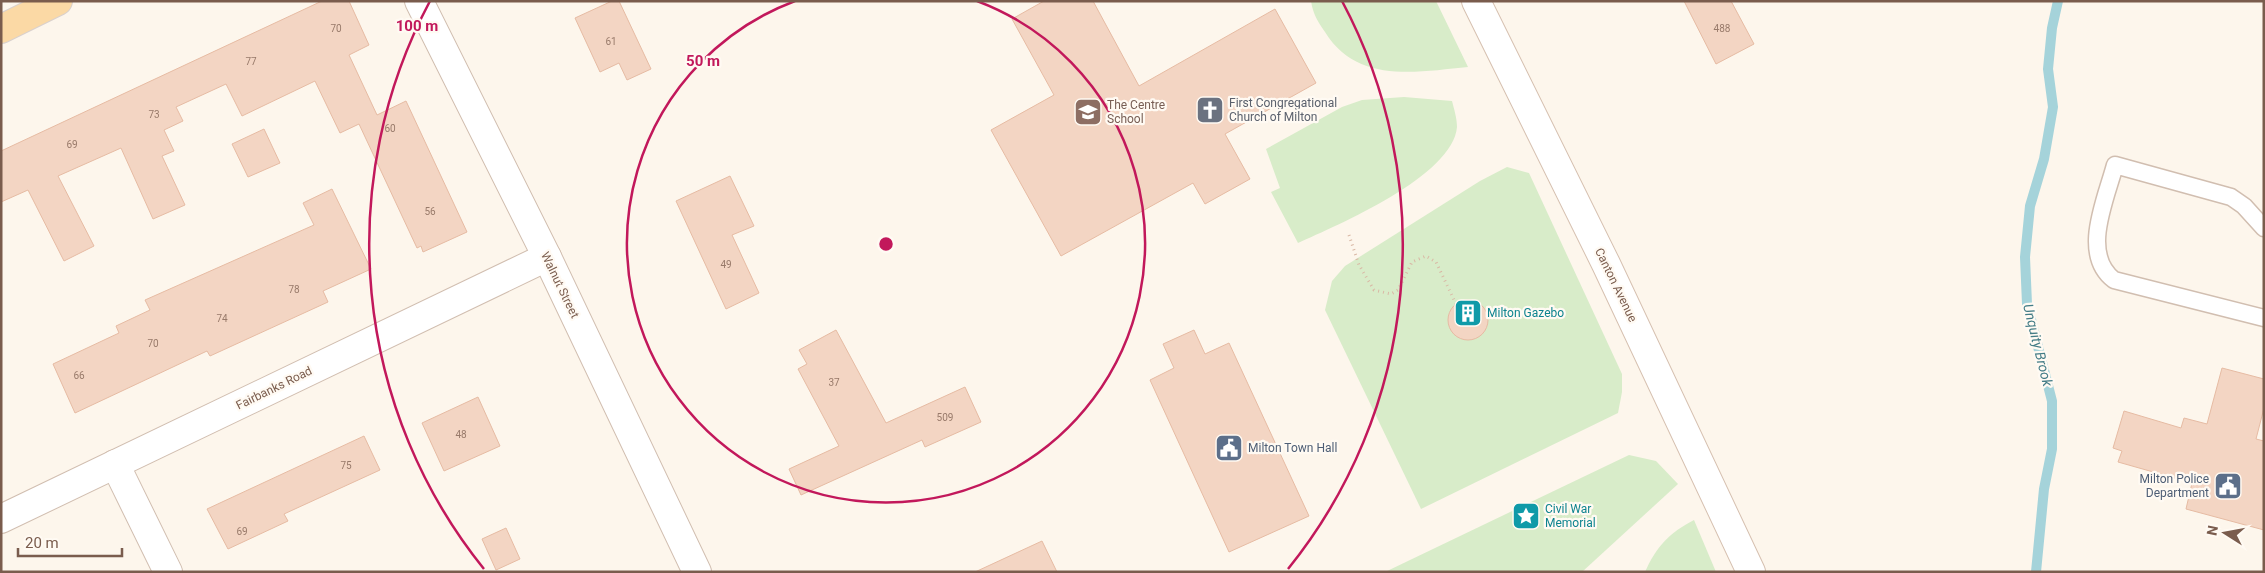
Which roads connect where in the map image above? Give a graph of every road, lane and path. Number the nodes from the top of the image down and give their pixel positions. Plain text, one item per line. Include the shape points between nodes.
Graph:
1 (58, 1) edge
2 (419, 1) edge
3 (1476, 1) edge
4 (1, 29) edge
5 (2264, 228) edge
6 (1349, 234) dead end
7 (547, 257) junction
8 (1456, 304) dead end
9 (2264, 318) edge
10 (115, 464) junction
11 (1, 519) edge
12 (168, 572) edge
13 (696, 572) edge
14 (1751, 572) edge

1 - 4 main road
2 - 7 street, Walnut Street
3 - 14 street, Canton Avenue via 1670,397
5 - 9 lane via 2231,197 2115,165 2096,248 2098,262 2114,280
6 - 8 path via 1359,265 1374,290 1391,294 1398,290 1412,262 1426,256 1436,262
7 - 10 street, Fairbanks Road
7 - 13 street, Walnut Street
10 - 11 street, Fairbanks Road
10 - 12 street

